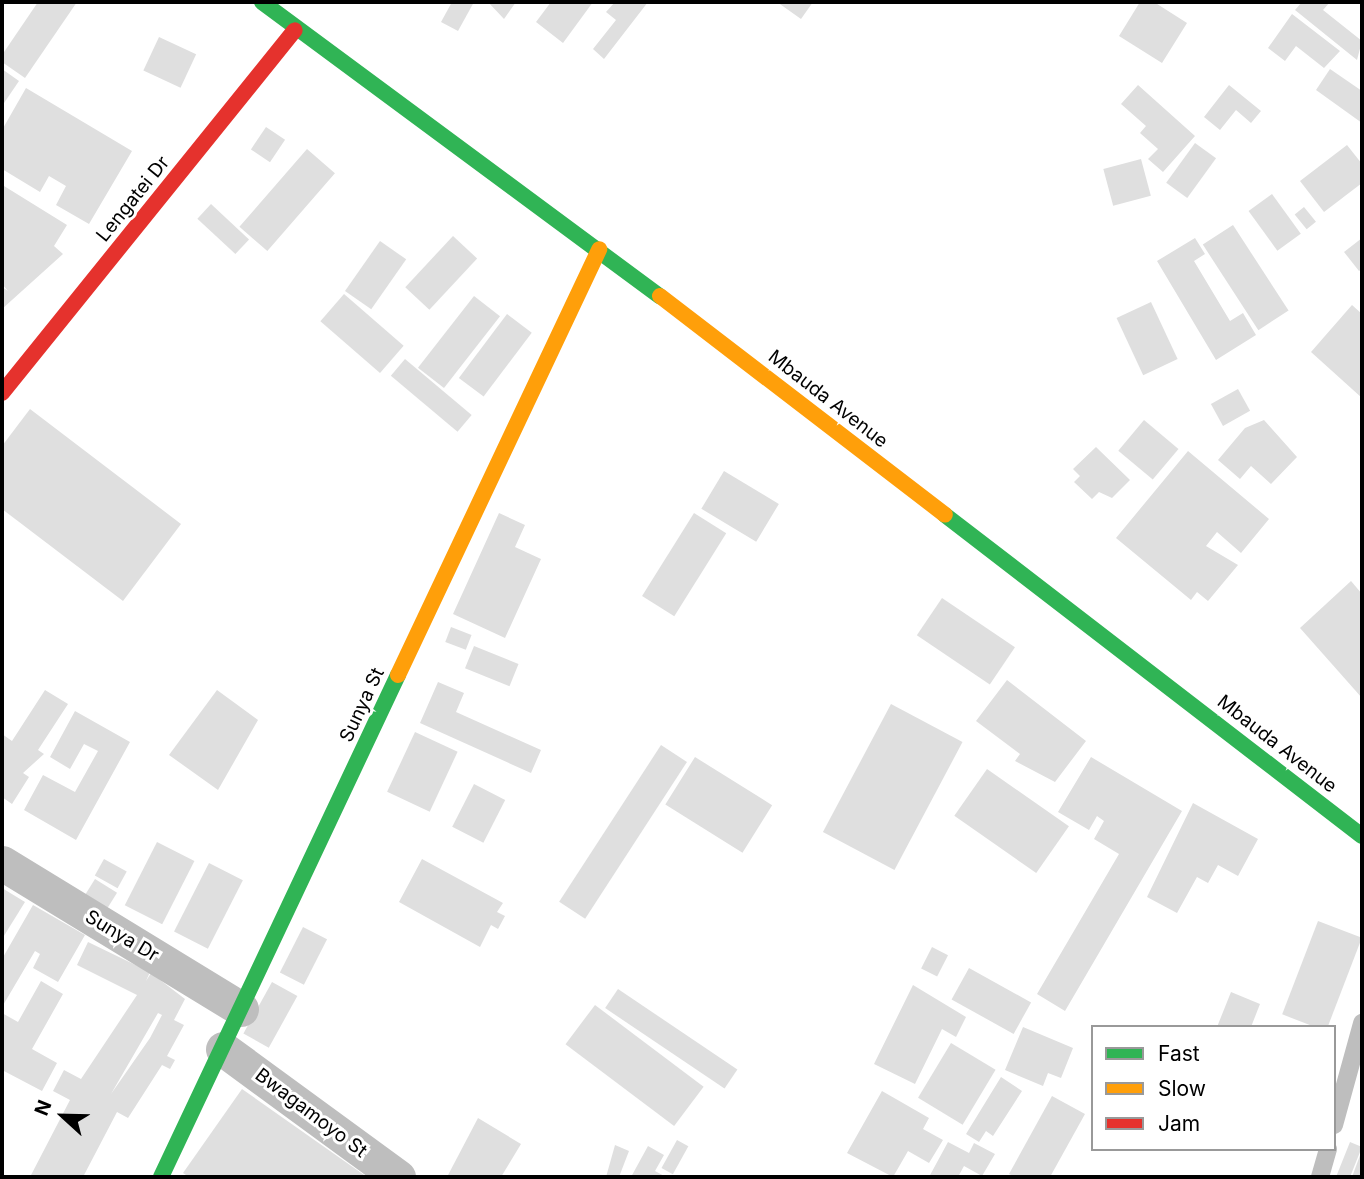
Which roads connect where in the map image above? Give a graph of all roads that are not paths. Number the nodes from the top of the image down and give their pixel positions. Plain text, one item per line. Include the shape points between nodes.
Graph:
1 (262, 2) edge
2 (295, 30) junction
3 (599, 249) junction
4 (2, 393) edge
5 (1362, 836) edge
6 (2, 863) edge
7 (242, 1009) junction
8 (1362, 1023) edge
9 (223, 1049) junction
10 (1336, 1118) edge
11 (1327, 1151) edge
12 (161, 1177) edge
13 (398, 1177) edge
14 (1320, 1177) edge

1 - 2 street, Mbauda Avenue
2 - 3 street, Mbauda Avenue
2 - 4 street, Lengatei Dr
3 - 5 street, Mbauda Avenue
3 - 7 street, Sunya St
6 - 7 street, Sunya Dr
7 - 9 street, Sunya St
8 - 10 lane
9 - 12 street, Sunya St
9 - 13 street, Bwagamoyo St
11 - 14 lane

